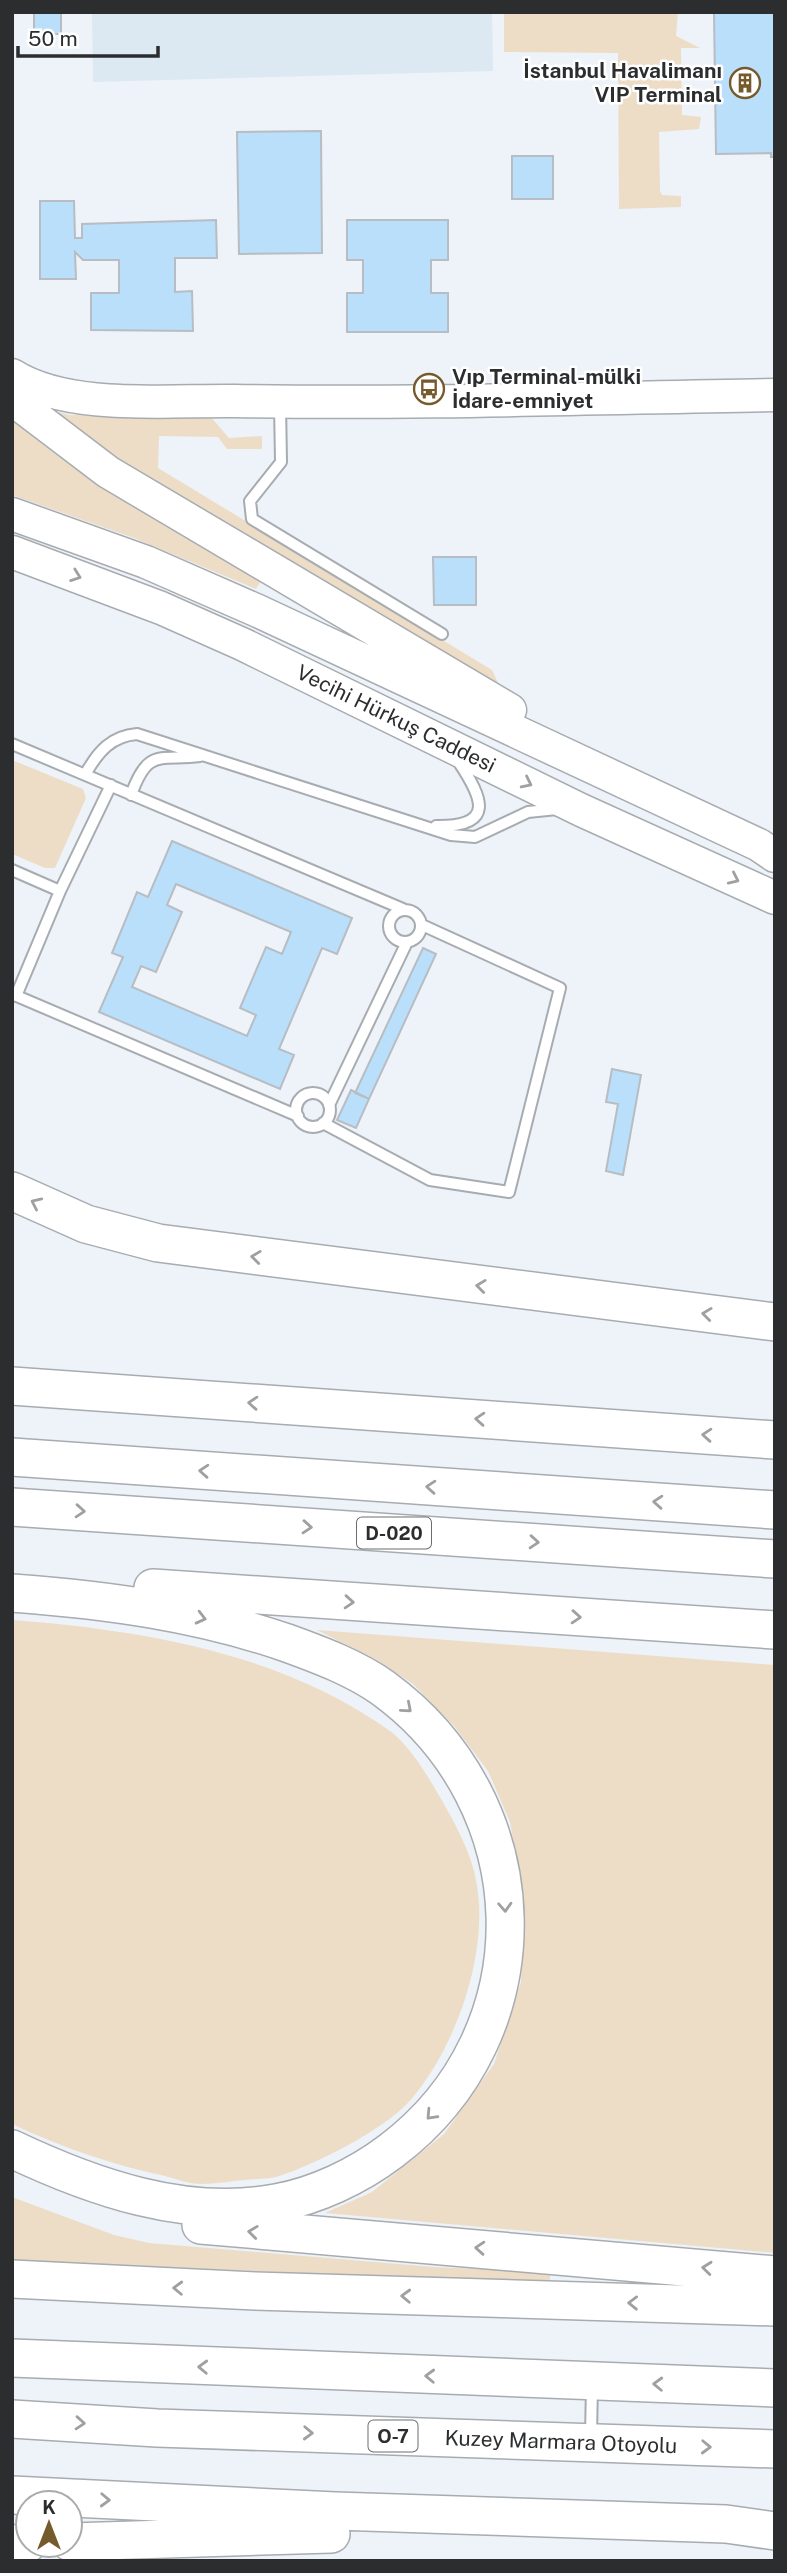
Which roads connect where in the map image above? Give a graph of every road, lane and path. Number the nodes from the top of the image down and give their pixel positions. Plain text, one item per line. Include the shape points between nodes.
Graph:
1 (12, 375) edge
2 (775, 395) edge
3 (12, 399) edge
4 (279, 402) junction
5 (775, 414) edge
6 (12, 514) edge
7 (12, 552) edge
8 (442, 634) dead end
9 (12, 744) edge
10 (447, 744) junction
11 (200, 756) junction
12 (594, 768) junction
13 (86, 773) junction
14 (111, 785) junction
15 (131, 795) junction
16 (581, 810) junction
17 (427, 826) junction
18 (769, 850) edge
19 (12, 870) edge
20 (60, 891) junction
21 (775, 898) edge
22 (403, 909) junction
23 (422, 925) junction
24 (407, 942) junction
25 (14, 995) edge
26 (329, 1105) junction
27 (298, 1116) junction
28 (323, 1123) junction
29 (12, 1191) edge
30 (775, 1322) edge
31 (12, 1386) edge
32 (775, 1440) edge
33 (12, 1458) edge
34 (12, 1507) edge
35 (775, 1510) edge
36 (775, 1559) edge
37 (12, 1578) edge
38 (12, 1593) edge
39 (775, 1630) edge
40 (12, 2150) edge
41 (12, 2166) edge
42 (775, 2275) edge
43 (12, 2279) edge
44 (775, 2307) edge
45 (12, 2358) edge
46 (593, 2382) junction
47 (775, 2388) edge
48 (12, 2419) edge
49 (590, 2443) junction
50 (775, 2449) edge
51 (12, 2495) edge
52 (775, 2531) edge
53 (775, 2540) edge
54 (84, 2541) edge

1 - 4 main road via 42,390 87,399
2 - 4 main road
3 - 12 main road via 108,472 534,724
4 - 5 main road via 296,416 313,420
4 - 8 lane via 281,463 250,501 252,519
6 - 12 main road, Vecihi Hürkuş Caddesi via 146,562
7 -> 10 main road, Vecihi Hürkuş Caddesi via 184,618
9 - 13 lane
10 -> 16 main road, Vecihi Hürkuş Caddesi
10 - 17 lane via 476,785 481,807 467,823
11 - 13 lane via 183,746 124,735 96,755
11 - 15 lane via 156,759 146,766
11 - 17 lane
12 - 18 main road, Vecihi Hürkuş Caddesi
13 - 14 lane
14 - 15 lane
14 - 20 lane
15 - 22 lane
16 - 17 lane via 528,812 475,836 451,835
16 -> 21 main road, Vecihi Hürkuş Caddesi
19 - 20 lane
20 - 25 lane
22 - 23 lane via 418,915
22 - 24 lane via 390,918 389,929 394,939
23 - 24 lane via 419,936
23 - 28 lane via 560,988 509,1192 430,1180
24 - 26 lane
25 - 27 lane
26 - 27 lane via 322,1096 306,1095 298,1102
26 - 28 lane
27 - 28 lane via 307,1125
30 -> 29 highway via 158,1243 86,1224
32 -> 31 highway
35 -> 33 highway, D-020
34 -> 36 highway, D-020
37 -> 39 highway
38 -> 40 highway via 101,1600 206,1619 303,1649 381,1687 432,1731 458,1765 484,1813 501,1869 506,1938 485,2032 451,2092 410,2137 361,2171 328,2186 276,2203 212,2208 97,2185
42 -> 41 highway via 193,2224 100,2201
44 -> 43 highway
46 -> 45 highway
47 -> 46 highway
46 - 49 lane
48 -> 49 highway, Kuzey Marmara Otoyolu / O-7
49 -> 50 highway, Kuzey Marmara Otoyolu / O-7
51 -> 52 highway via 726,2524
53 - 54 highway via 728,2543 353,2534

